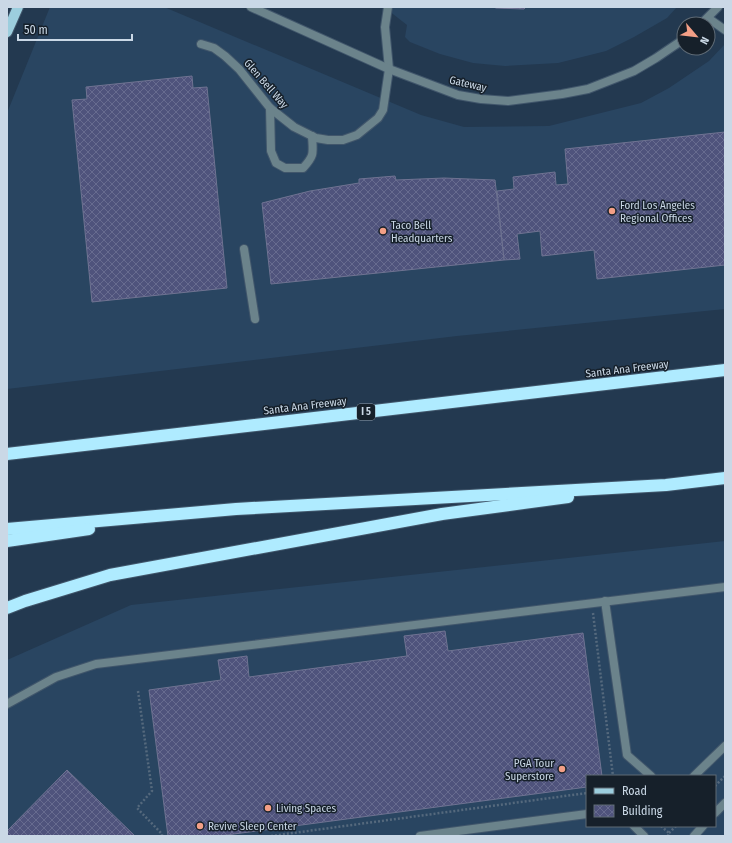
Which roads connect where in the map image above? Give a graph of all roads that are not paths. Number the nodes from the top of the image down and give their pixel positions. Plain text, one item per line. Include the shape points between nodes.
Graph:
1 (18, 7) edge
2 (251, 7) edge
3 (388, 7) edge
4 (718, 7) edge
5 (710, 16) edge
6 (716, 24) edge
7 (725, 30) edge
8 (7, 32) edge
9 (201, 44) dead end
10 (676, 44) edge
11 (389, 69) junction
12 (270, 108) junction
13 (312, 136) junction
14 (244, 249) dead end
15 (255, 318) dead end
16 (725, 370) edge
17 (7, 454) edge
18 (725, 478) edge
19 (666, 485) junction
20 (243, 508) junction
21 (7, 529) edge
22 (7, 541) edge
23 (725, 587) edge
24 (605, 601) junction
25 (7, 608) edge
26 (7, 704) edge
27 (725, 746) edge
28 (650, 775) edge
29 (695, 775) edge
30 (725, 803) edge
31 (716, 812) edge
32 (586, 814) edge
33 (702, 827) edge
34 (420, 836) edge
35 (694, 836) edge

1 - 8 main road
2 - 11 street, Gateway
3 - 11 street, Glen Bell Way via 385,27
4 - 5 street
6 - 7 street
9 - 12 street, Glen Bell Way via 214,48 225,56
10 - 11 street, Gateway via 634,71 588,89 508,101 458,95
11 - 13 street, Glen Bell Way via 383,110 378,118 357,135 343,140
12 - 13 street, Glen Bell Way via 294,127
12 - 13 street via 271,151 276,164 285,168 303,168 313,153
14 - 15 street
16 - 17 highway, Santa Ana Freeway / I 5
18 - 19 highway
19 - 20 highway
19 - 25 highway via 442,514 110,575
20 - 21 highway
20 - 22 highway
23 - 24 street
24 - 26 street via 96,664 56,677
24 - 28 street via 627,754
27 - 29 street
30 - 31 street
32 - 34 street
33 - 35 street

